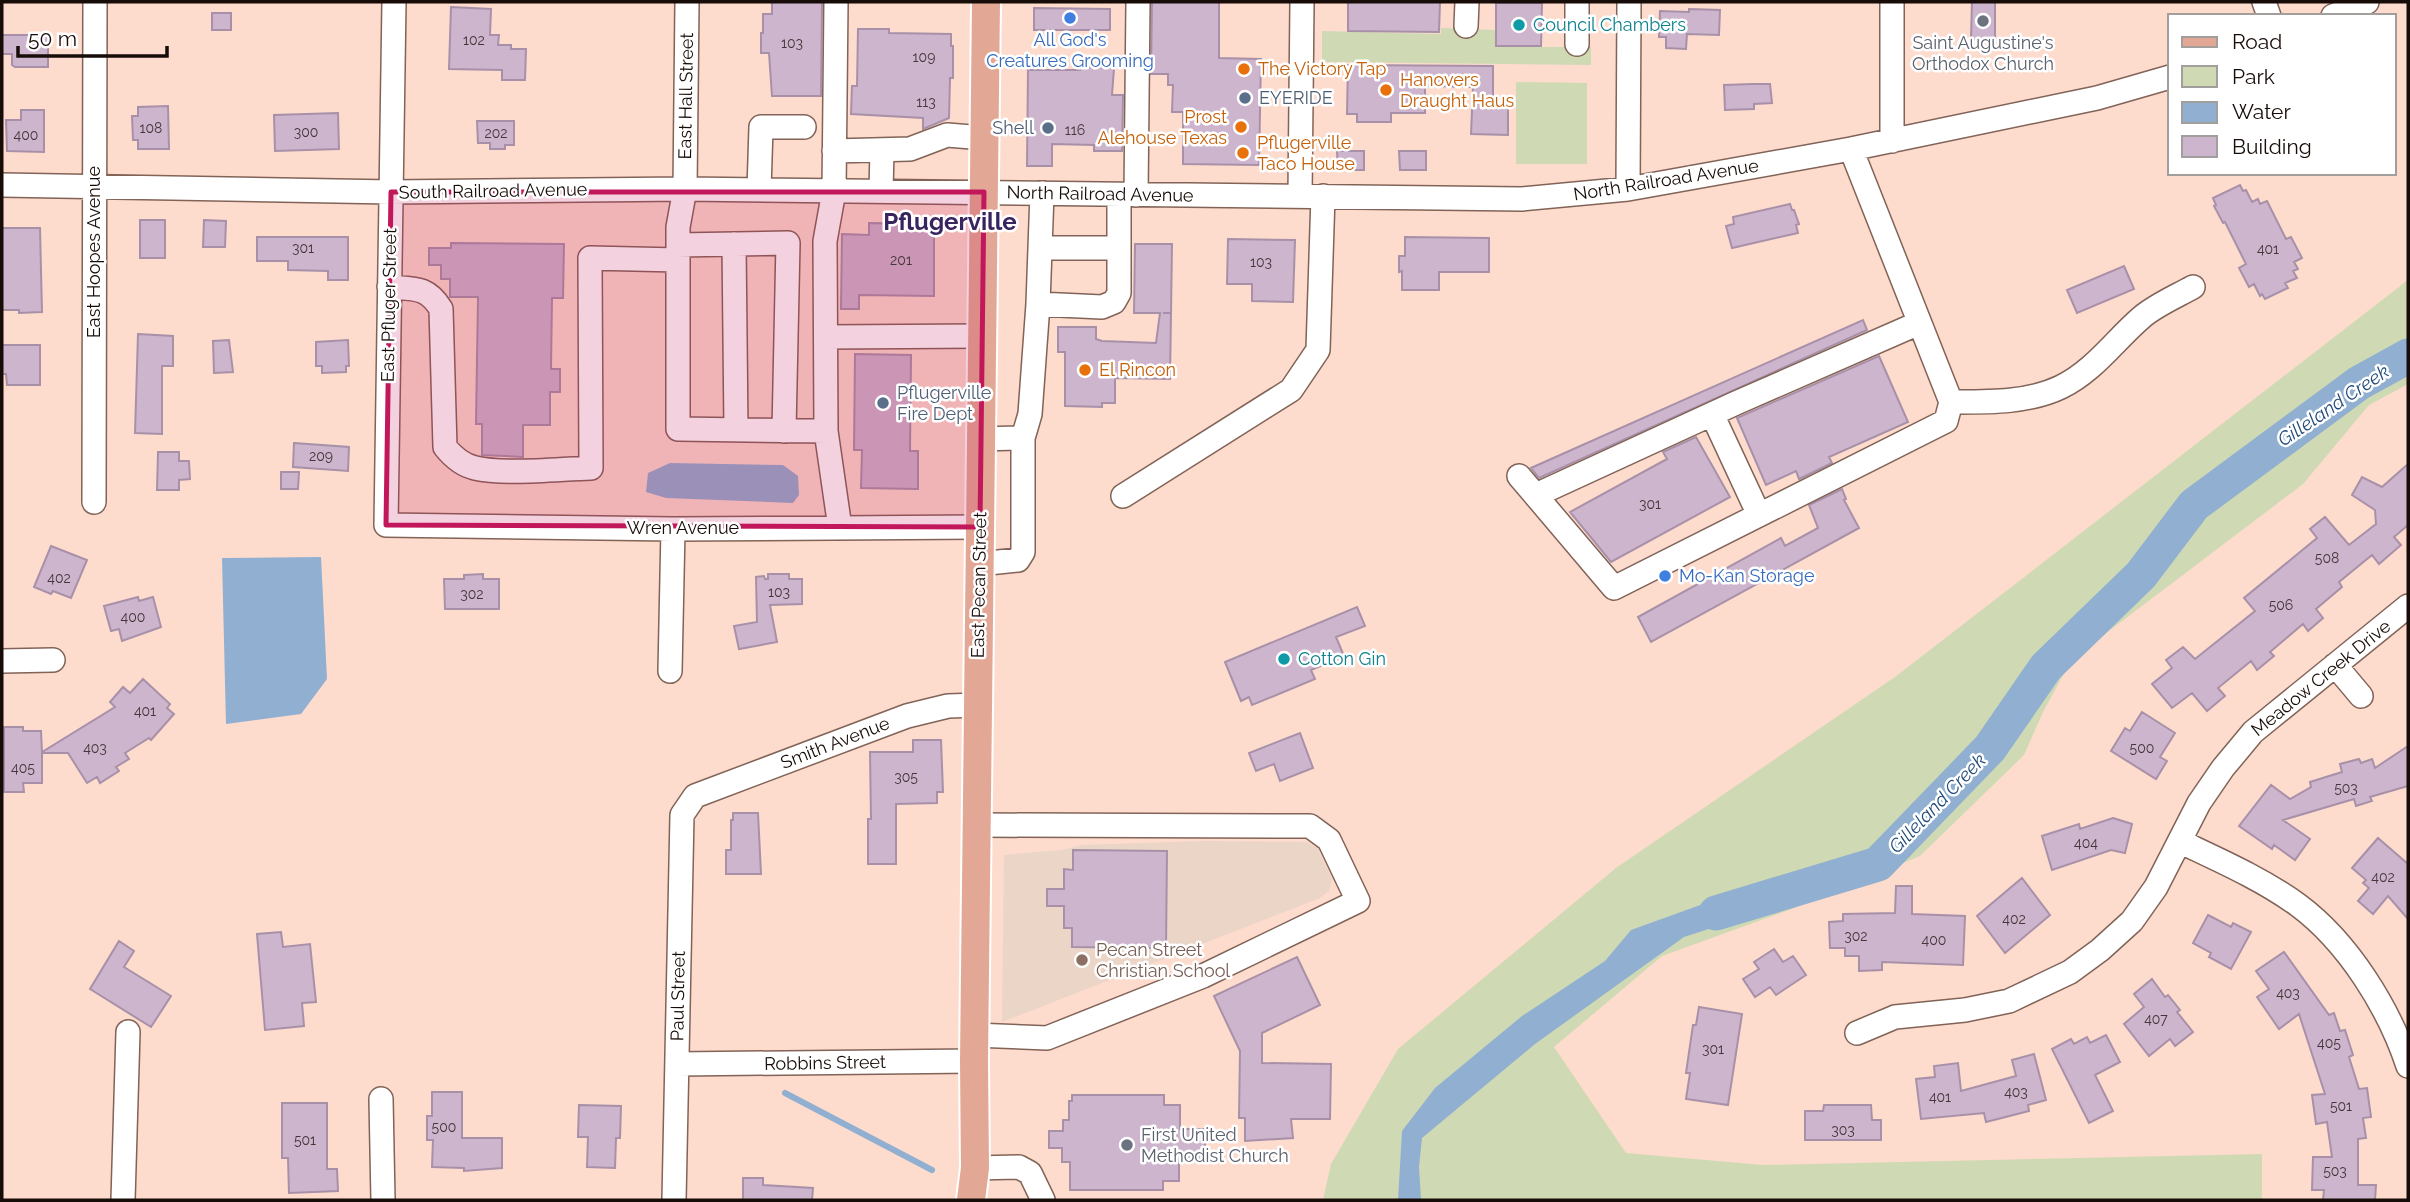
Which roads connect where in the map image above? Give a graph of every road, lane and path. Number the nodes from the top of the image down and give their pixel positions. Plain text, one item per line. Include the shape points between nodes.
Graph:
1 (95, 2) edge
2 (394, 2) edge
3 (687, 2) edge
4 (841, 2) edge
5 (986, 2) edge
6 (1138, 2) edge
7 (1302, 2) edge
8 (1466, 2) edge
9 (1577, 2) edge
10 (1629, 2) edge
11 (1892, 2) edge
12 (2367, 2) edge
13 (2338, 14) edge
14 (1466, 26) dead end
15 (1577, 44) dead end
16 (2168, 78) edge
17 (804, 127) dead end
18 (984, 138) junction
19 (1892, 141) junction
20 (1851, 149) junction
21 (882, 150) junction
22 (834, 151) junction
23 (2, 185) edge
24 (94, 185) junction
25 (685, 189) junction
26 (759, 190) junction
27 (1628, 190) junction
28 (834, 191) junction
29 (881, 191) junction
30 (391, 192) junction
31 (984, 192) junction
32 (1042, 193) junction
33 (1128, 195) junction
34 (1300, 196) junction
35 (1324, 196) junction
36 (734, 244) junction
37 (1040, 248) junction
38 (1119, 248) junction
39 (678, 252) junction
40 (390, 287) junction
41 (2193, 287) dead end
42 (1038, 304) junction
43 (1919, 323) junction
44 (982, 336) junction
45 (825, 337) junction
46 (1951, 402) junction
47 (1712, 414) junction
48 (736, 430) junction
49 (784, 431) junction
50 (826, 431) junction
51 (1023, 438) junction
52 (980, 439) junction
53 (1519, 476) dead end
54 (1536, 495) junction
55 (1123, 496) dead end
56 (94, 502) dead end
57 (1759, 514) junction
58 (386, 525) joint
59 (979, 527) junction
60 (840, 528) junction
61 (673, 529) junction
62 (979, 564) junction
63 (2408, 606) edge
64 (54, 660) dead end
65 (2, 661) edge
66 (2335, 666) junction
67 (670, 671) dead end
68 (2361, 696) dead end
69 (978, 705) junction
70 (695, 796) joint
71 (976, 825) junction
72 (2181, 842) junction
73 (128, 1032) dead end
74 (1857, 1032) dead end
75 (974, 1048) junction
76 (677, 1065) junction
77 (2408, 1066) edge
78 (381, 1099) dead end
79 (975, 1168) junction
80 (123, 1200) edge
81 (383, 1200) edge
82 (674, 1200) edge
83 (971, 1200) edge
84 (983, 1200) edge
85 (1043, 1200) edge

1 - 24 street, East Hoopes Avenue
2 - 30 street, East Pfluger Street
3 - 25 street, East Hall Street
4 - 22 street
5 - 18 main road, East Pecan Street
6 - 33 street
7 - 34 street
8 - 14 street
9 - 15 street
10 - 27 street
11 - 19 street
12 - 13 street
16 - 19 street, North Railroad Avenue via 2097,98
17 - 26 street via 761,127
18 - 21 street via 947,135 910,149
18 - 31 main road, East Pecan Street
19 - 20 street, North Railroad Avenue
20 - 27 street, North Railroad Avenue
20 - 43 street
21 - 22 street
21 - 29 street
22 - 28 street
23 - 24 street, South Railroad Avenue
24 - 30 street, South Railroad Avenue
24 - 56 street, East Hoopes Avenue
25 - 26 street, South Railroad Avenue
25 - 30 street, South Railroad Avenue
25 - 39 street, East Hall Street
26 - 28 street, South Railroad Avenue
27 - 35 street, North Railroad Avenue via 1522,199
28 - 29 street, South Railroad Avenue
28 - 45 street via 825,241
29 - 31 street, South Railroad Avenue
30 - 40 street, East Pfluger Street
31 - 32 street, North Railroad Avenue
31 - 44 main road, East Pecan Street
32 - 33 street, North Railroad Avenue
32 - 37 street
33 - 34 street, North Railroad Avenue
33 - 38 street
34 - 35 street, North Railroad Avenue
35 - 55 street via 1318,350 1291,390
36 - 39 street
36 - 48 street
36 - 49 street via 788,243
37 - 38 street
37 - 42 street
38 - 42 street via 1119,293 1114,302 1102,307
39 - 40 street via 590,258 591,468 474,468 453,458 445,447 441,309 424,290
39 - 48 street, East Hall Street via 678,429
40 - 58 street, East Pfluger Street
41 - 46 street via 2144,315 2087,372 2060,387 2025,398
42 - 51 street via 1030,414
43 - 46 street
43 - 47 street
44 - 45 street
44 - 52 main road, East Pecan Street
45 - 50 street
46 - 57 street via 1946,421
47 - 54 street
47 - 57 street
48 - 49 street
49 - 50 street
50 - 60 street
51 - 52 street
51 - 62 street via 1023,552 1018,560
52 - 59 main road, East Pecan Street
53 - 54 street
54 - 57 street via 1614,588
58 - 61 street, Wren Avenue
59 - 60 street, Wren Avenue
59 - 62 main road, East Pecan Street
60 - 61 street, Wren Avenue
61 - 67 street
62 - 69 main road, East Pecan Street
63 - 66 street, Meadow Creek Drive
64 - 65 street
66 - 68 street
66 - 72 street, Meadow Creek Drive via 2253,732 2222,768
69 - 70 street, Smith Avenue via 948,706 906,716
69 - 71 main road, East Pecan Street
70 - 76 street, Paul Street via 682,815
71 - 75 main road, East Pecan Street
71 - 75 street, Robbins Street via 1310,825 1329,840 1358,901 1203,976 1047,1038
72 - 74 street, Meadow Creek Drive via 2132,921 2070,972 2009,1001 1895,1017
72 - 77 street via 2255,878 2300,907 2346,951 2392,1024
73 - 80 street
75 - 76 street, Robbins Street
75 - 79 main road, East Pecan Street
76 - 82 street, Paul Street
78 - 81 street
79 - 83 main road, East Pecan Street
79 - 84 main road, East Pecan Street
79 - 85 street via 1019,1167 1030,1173

